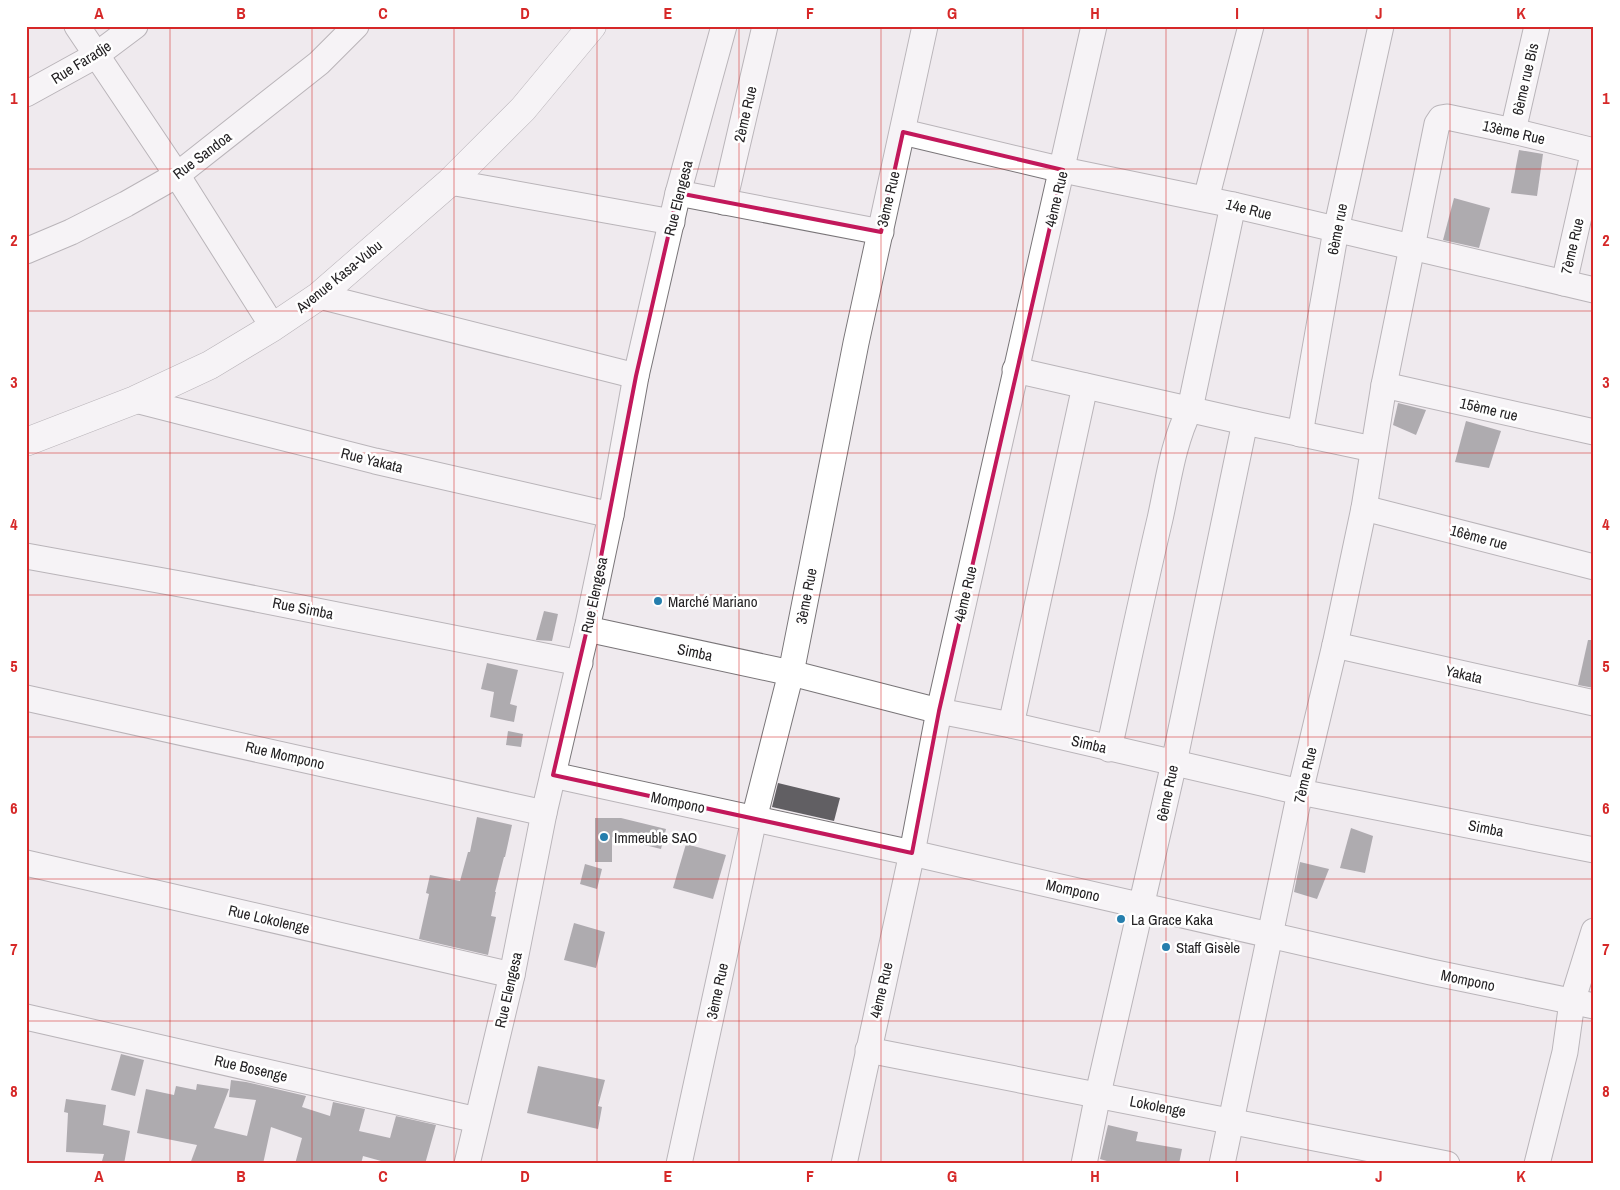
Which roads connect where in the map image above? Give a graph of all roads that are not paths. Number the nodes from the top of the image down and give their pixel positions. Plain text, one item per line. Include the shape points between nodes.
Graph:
1 (77, 26) edge
2 (135, 26) edge
3 (356, 26) edge
4 (592, 26) edge
5 (724, 26) edge
6 (765, 26) edge
7 (925, 26) edge
8 (1094, 26) edge
9 (1251, 26) edge
10 (1380, 26) edge
11 (1537, 26) edge
12 (95, 56) junction
13 (26, 94) edge
14 (1437, 124) joint
15 (1513, 131) junction
16 (903, 132) junction
17 (1594, 151) edge
18 (1063, 170) junction
19 (177, 175) junction
20 (450, 182) junction
21 (678, 193) junction
22 (1206, 199) junction
23 (724, 202) junction
24 (1233, 204) junction
25 (672, 222) junction
26 (1336, 230) junction
27 (880, 232) junction
28 (1412, 247) junction
29 (26, 251) edge
30 (1564, 284) junction
31 (1594, 290) edge
32 (319, 296) junction
33 (273, 328) junction
34 (1015, 370) junction
35 (636, 376) junction
36 (1384, 385) junction
37 (1085, 386) junction
38 (135, 400) junction
39 (1190, 409) junction
40 (1245, 422) junction
41 (1594, 432) edge
42 (1300, 434) junction
43 (26, 442) edge
44 (1374, 449) junction
45 (1364, 508) junction
46 (611, 515) junction
47 (26, 556) edge
48 (1594, 567) edge
49 (587, 629) junction
50 (1335, 645) junction
51 (580, 663) junction
52 (791, 673) junction
53 (26, 698) edge
54 (1594, 703) edge
55 (938, 711) junction
56 (1011, 726) junction
57 (1109, 749) junction
58 (1174, 763) junction
59 (552, 775) junction
60 (1300, 792) junction
61 (544, 813) junction
62 (754, 819) junction
63 (1594, 850) edge
64 (912, 853) junction
65 (26, 863) edge
66 (1142, 905) junction
67 (1594, 931) edge
68 (1271, 934) junction
69 (512, 975) junction
70 (1583, 1004) edge
71 (26, 1017) edge
72 (868, 1050) junction
73 (1098, 1094) junction
74 (477, 1120) junction
75 (1230, 1120) junction
76 (1391, 1158) edge
77 (468, 1164) edge
78 (679, 1164) edge
79 (844, 1164) edge
80 (1084, 1164) edge
81 (1222, 1164) edge
82 (1447, 1164) edge
83 (1537, 1164) edge

1 - 12 street
2 - 12 street, Rue Faradje
3 - 19 street, Rue Sandoa via 319,63
4 - 20 main road, Avenue Kasa-Vubu via 523,109
5 - 21 street, Rue Elengesa
6 - 23 street, 2ème Rue
7 - 16 street, 3ème Rue
8 - 18 street, 4ème Rue
9 - 22 street
10 - 26 street, 6ème rue
11 - 15 street, 6ème rue Bis
12 - 13 street, Rue Faradje
12 - 19 street
14 - 15 street, 13ème Rue via 1441,118 1447,117
14 - 28 street, 7ème Rue
15 - 17 street, 13ème Rue
16 - 18 street, 14e Rue
16 - 27 street, 3ème Rue
17 - 30 street, 7ème Rue
18 - 22 street, 14e Rue
18 - 34 street, 4ème Rue
19 - 29 street, Rue Sandoa via 110,212
19 - 33 street
20 - 25 street
20 - 32 main road, Avenue Kasa-Vubu
21 - 23 street
21 - 25 street, Rue Elengesa
22 - 24 street, 14e Rue
23 - 27 street
24 - 26 street, 14e Rue
24 - 39 street
25 - 35 street, Rue Elengesa
26 - 28 street, 14e Rue
26 - 42 street, 6ème rue
27 - 52 street, 3ème Rue
28 - 30 street, 14e Rue
28 - 36 street, 7ème Rue
30 - 31 street, 14e Rue
32 - 33 main road, Avenue Kasa-Vubu
32 - 35 street
33 - 38 main road, Avenue Kasa-Vubu via 210,365
34 - 37 street
34 - 55 street, 4ème Rue
35 - 46 street, Rue Elengesa
36 - 41 street, 15ème rue
36 - 44 street, 7ème Rue
37 - 39 street
37 - 56 street
38 - 43 main road, Avenue Kasa-Vubu
38 - 46 street, Rue Yakata via 375,461
39 - 40 street
39 - 57 street via 1175,452
40 - 42 street
40 - 58 street, 6ème Rue
42 - 44 street
44 - 45 street, 7ème Rue
45 - 48 street, 16ème rue
45 - 50 street, 7ème Rue
46 - 49 street, Rue Elengesa
47 - 51 street, Rue Simba
49 - 51 street, Rue Elengesa
49 - 52 street, Simba
50 - 54 street, Yakata
50 - 60 street, 7ème Rue
51 - 59 street, Rue Elengesa
52 - 55 street, Simba
52 - 62 street, 3ème Rue
53 - 61 street, Rue Mompono
55 - 56 street, Simba
55 - 64 street, 4ème Rue
56 - 57 street, Simba
57 - 58 street, Simba
58 - 60 street, Simba
58 - 66 street, 6ème Rue
59 - 61 street, Rue Elengesa
59 - 62 street, Mompono
60 - 63 street, Simba
60 - 68 street, 7ème Rue
61 - 69 street, Rue Elengesa
62 - 64 street, Mompono
62 - 78 street, 3ème Rue
64 - 66 street, Mompono
64 - 72 street, 4ème Rue
65 - 69 street, Rue Lokolenge
66 - 68 street, Mompono
66 - 73 street, 6ème Rue
67 - 70 street
68 - 70 street, Mompono
68 - 75 street, 7ème Rue
69 - 74 street, Rue Elengesa
70 - 83 street via 1565,1052
71 - 74 street, Rue Bosenge
72 - 73 street, Lokolenge
72 - 79 street, 4ème Rue
73 - 75 street, Lokolenge
73 - 80 street, 6ème Rue
74 - 77 street, Rue Elengesa
75 - 76 street, Lokolenge
75 - 81 street, 7ème Rue
76 - 82 street, Lokolenge

